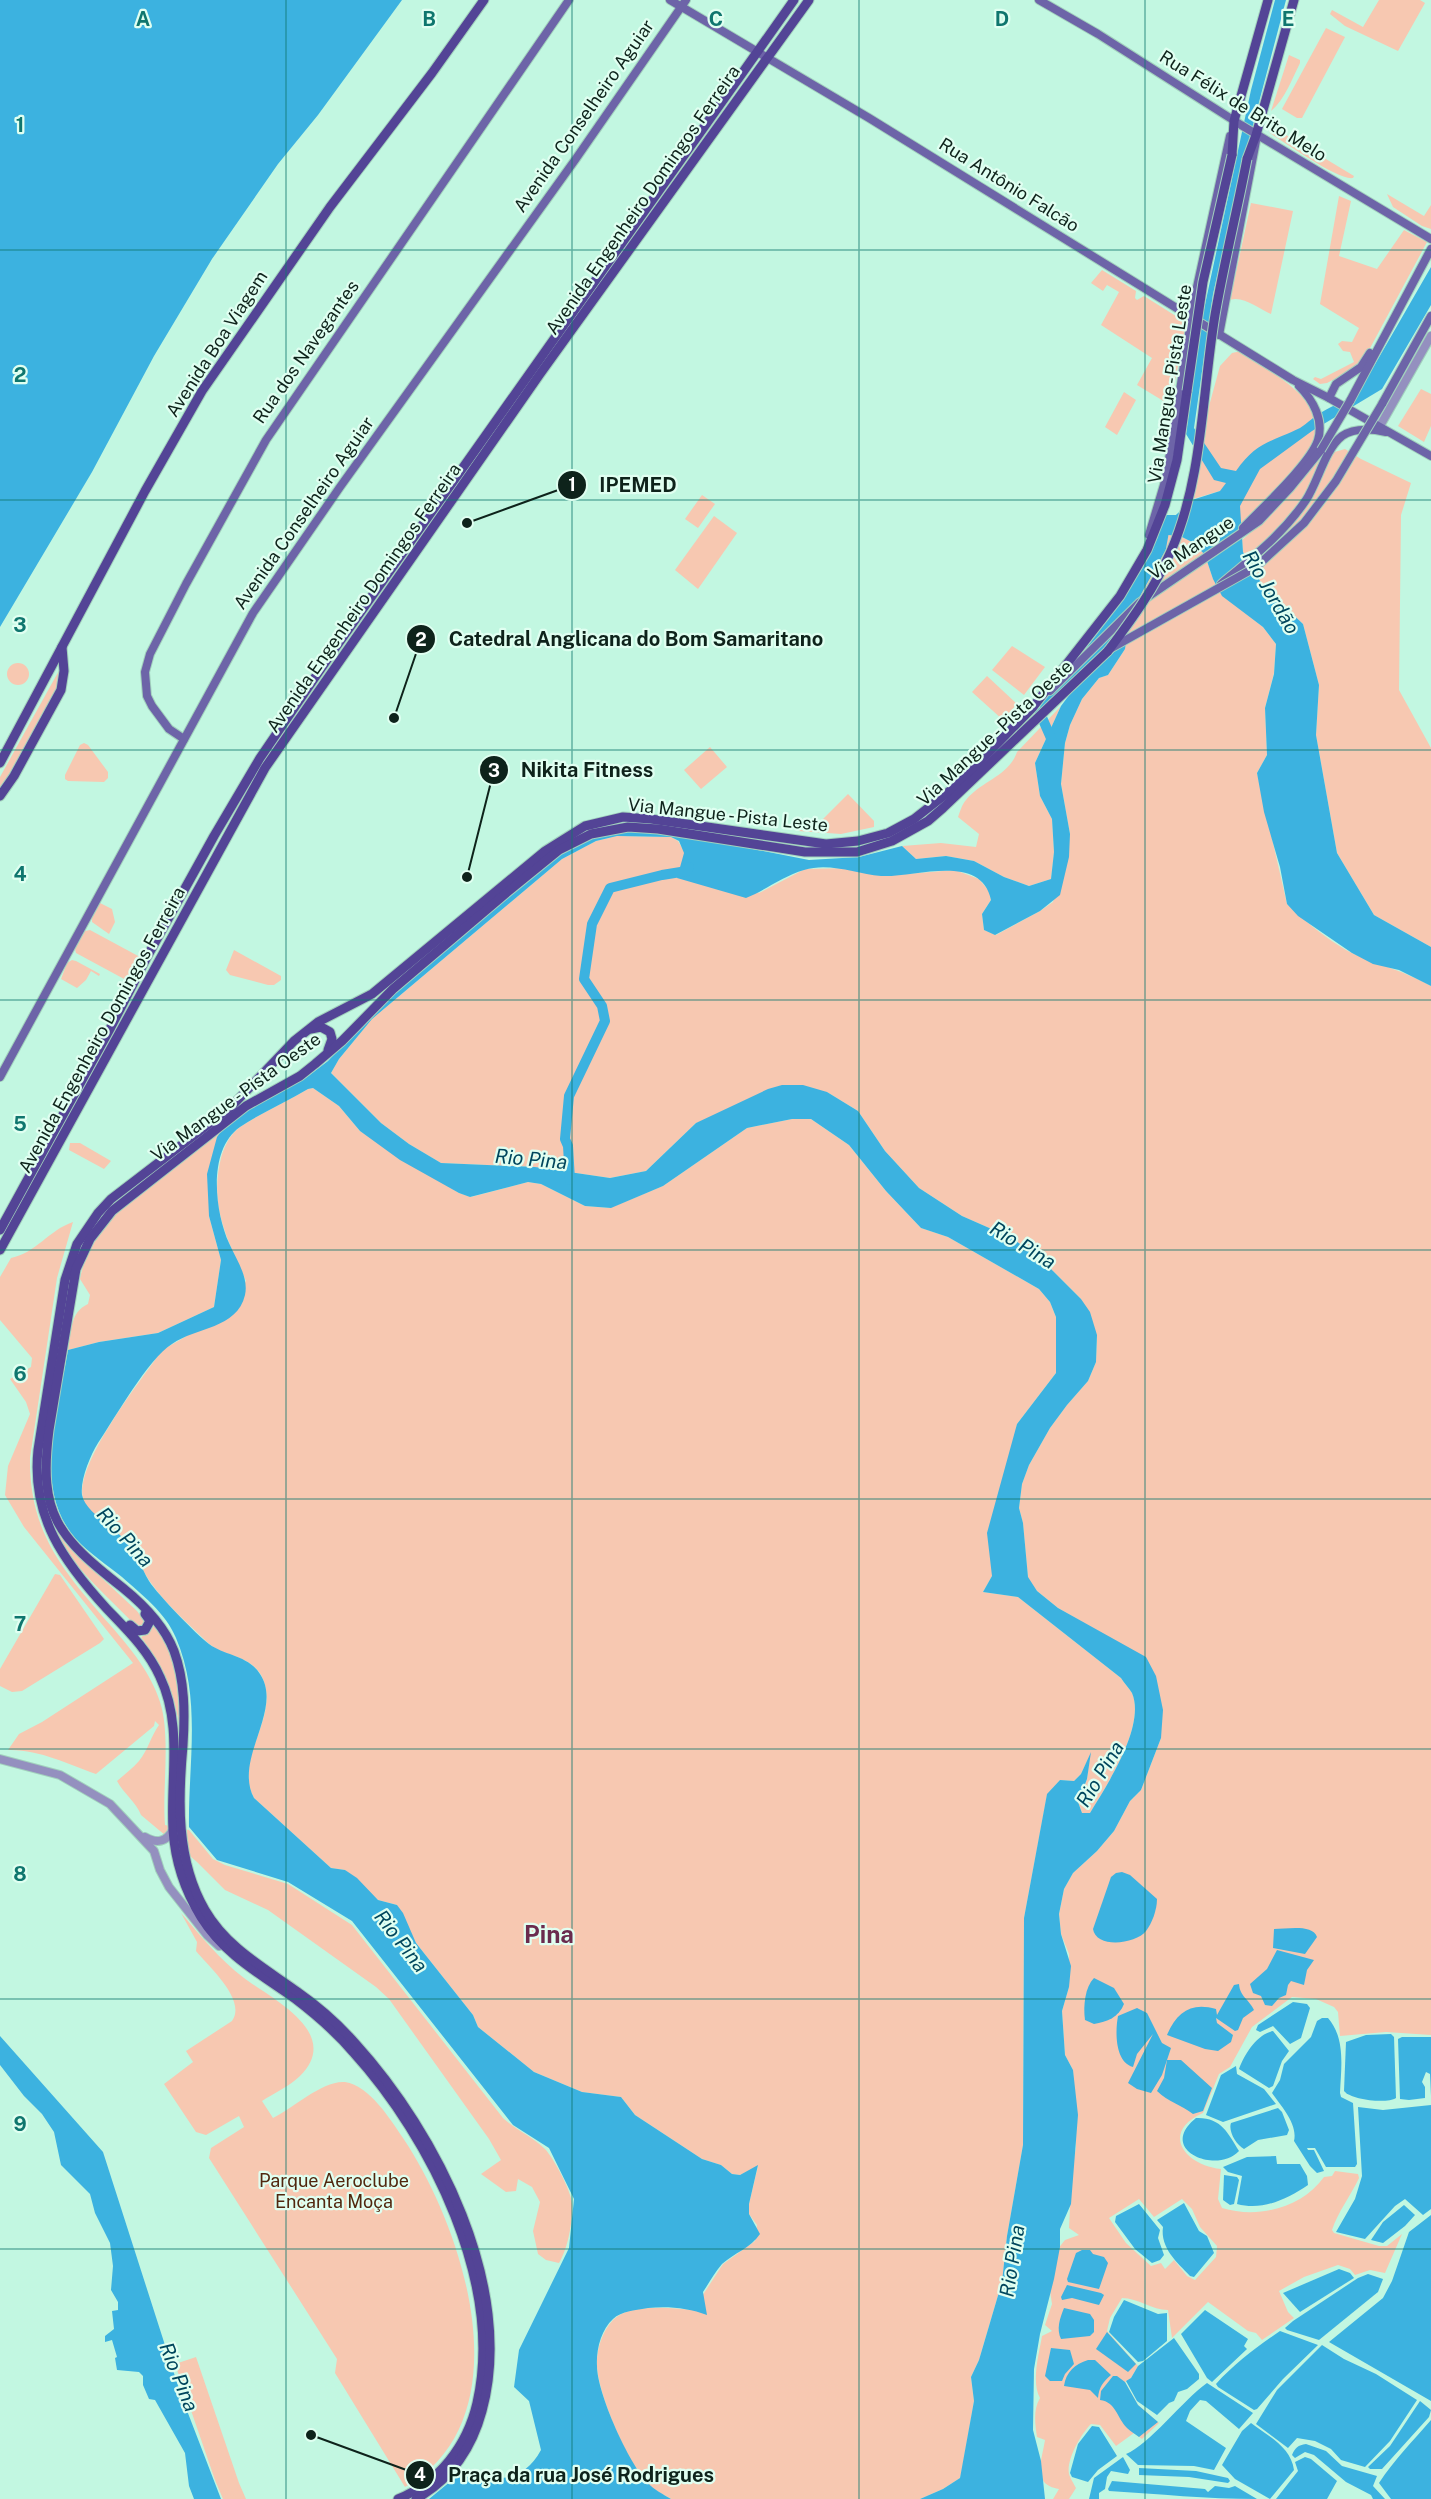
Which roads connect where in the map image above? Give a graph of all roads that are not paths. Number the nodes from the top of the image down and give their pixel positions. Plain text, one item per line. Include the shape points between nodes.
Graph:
1 (484, 0) edge
2 (569, 0) edge
3 (670, 0) edge
4 (794, 0) edge
5 (809, 0) edge
6 (1039, 0) edge
7 (1269, 0) edge
8 (1294, 0) edge
9 (684, 4) edge
10 (756, 51) junction
11 (766, 57) junction
12 (1238, 123) junction
13 (1255, 134) junction
14 (1431, 238) edge
15 (1431, 249) edge
16 (1421, 269) junction
17 (1431, 316) edge
18 (1193, 319) junction
19 (1216, 334) junction
20 (1431, 336) edge
21 (1293, 380) junction
22 (1332, 399) junction
23 (1380, 426) junction
24 (1392, 434) junction
25 (1431, 456) edge
26 (1234, 540) junction
27 (1137, 569) junction
28 (1219, 586) junction
29 (62, 647) junction
30 (1108, 651) junction
31 (1033, 707) junction
32 (184, 739) junction
33 (0, 763) edge
34 (0, 796) edge
35 (308, 1030) junction
36 (327, 1053) junction
37 (0, 1077) edge
38 (0, 1230) edge
39 (0, 1250) edge
40 (67, 1561) junction
41 (116, 1583) junction
42 (0, 1759) edge
43 (175, 1824) junction
44 (136, 1831) junction
45 (246, 1966) junction
46 (469, 2439) junction
47 (398, 2499) edge
48 (416, 2499) edge

1 - 29 main road, Avenida Boa Viagem via 330,207 202,391
2 - 32 main road, Rua dos Navegantes via 266,440 186,584 150,654 146,672 147,696 152,706 168,729
3 - 9 main road, Rua Antônio Falcão
4 - 10 main road, Avenida Engenheiro Domingos Ferreira
5 - 11 main road, Avenida Engenheiro Domingos Ferreira
6 - 12 main road, Rua Félix de Brito Melo
7 - 12 main road, Via Mangue - Pista Leste
8 - 13 main road, Via Mangue - Pista Oeste
9 - 10 main road, Rua Antônio Falcão
9 - 32 main road, Avenida Conselheiro Aguiar via 254,613
10 - 11 main road, Rua Antônio Falcão
10 - 38 main road, Avenida Engenheiro Domingos Ferreira via 260,758
11 - 18 main road, Rua Antônio Falcão
11 - 39 main road, Avenida Engenheiro Domingos Ferreira via 265,768
12 - 13 main road, Rua Félix de Brito Melo
12 - 18 main road
12 - 27 main road, Via Mangue - Pista Leste, bridge via 1203,282 1177,460 1165,505
13 - 14 main road, Rua Félix de Brito Melo
13 - 19 main road via 1253,161
13 - 30 main road, Via Mangue - Pista Oeste, bridge via 1215,314 1197,449 1182,521 1158,578
15 - 16 main road
16 - 22 main road via 1414,272 1364,362 1336,384
16 - 26 main road, Via Mangue, bridge via 1322,450 1259,521
17 - 28 main road, bridge via 1336,481 1304,523 1256,567
18 - 19 main road, Rua Antônio Falcão, bridge
18 - 27 main road via 1166,478
19 - 21 main road, Rua Antônio Falcão
20 - 23 street
21 - 22 main road, Rua Antônio Falcão
21 - 26 main road via 1316,410 1320,428 1315,447
22 - 23 main road, Rua Antônio Falcão
23 - 24 main road, Rua Antônio Falcão
24 - 25 main road, Rua Antônio Falcão
24 - 28 main road, bridge via 1355,430 1345,434 1333,446 1290,522
26 - 31 main road, Via Mangue, bridge via 1139,603
27 - 31 main road, Via Mangue - Pista Leste
28 - 30 main road, bridge
29 - 33 main road, Avenida Boa Viagem
29 - 34 main road via 61,690
30 - 36 main road, Via Mangue - Pista Oeste via 928,821 883,845 857,852 805,852 644,827 611,829 581,838 559,850 504,894 393,989
31 - 35 main road, Via Mangue - Pista Leste via 941,799 893,831 858,841 812,844 630,817 585,826 545,851 372,994
32 - 37 main road, Avenida Conselheiro Aguiar
35 - 36 main road via 321,1028 330,1032
35 - 40 main road, Via Mangue - Pista Leste via 231,1107 111,1199 76,1244 65,1280 36,1465 45,1520
36 - 41 main road, Via Mangue - Pista Oeste via 300,1076 246,1106 112,1211 90,1239 74,1277 45,1456 47,1495 66,1537
40 - 41 main road via 134,1630 143,1631 149,1618
40 - 43 main road, Via Mangue - Pista Leste via 134,1636 165,1689 174,1739
41 - 43 main road, Via Mangue - Pista Oeste via 159,1624 178,1663 184,1712
42 - 44 street via 71,1780 110,1804
43 - 44 street via 166,1839 157,1842
43 - 45 main road, Via Mangue - Pista Leste via 179,1866 193,1904 222,1944
43 - 46 main road, Via Mangue - Pista Oeste via 189,1874 215,1925 248,1958 312,2003 355,2042 402,2105 444,2176 477,2262 491,2326 487,2394
44 - 45 street via 154,1851 164,1878 196,1921
45 - 46 main road, Via Mangue - Pista Leste via 312,2012 355,2054 403,2118 443,2191 466,2249 483,2322 483,2371
46 - 47 main road, Via Mangue - Pista Leste via 435,2476
46 - 48 main road, Via Mangue - Pista Oeste via 448,2475

